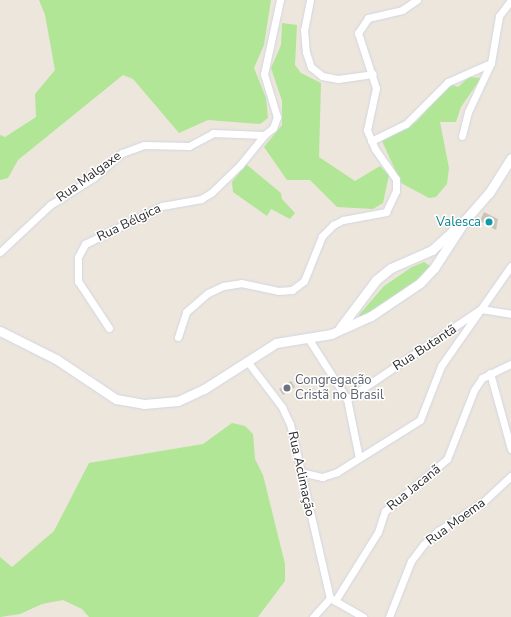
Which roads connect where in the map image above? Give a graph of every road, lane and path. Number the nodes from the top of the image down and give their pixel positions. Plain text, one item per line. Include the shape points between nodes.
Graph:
1 (280, 0) edge
2 (310, 0) edge
3 (417, 0) edge
4 (511, 0) edge
5 (491, 63) junction
6 (373, 74) junction
7 (264, 135) junction
8 (462, 136) dead end
9 (371, 141) junction
10 (511, 158) edge
11 (466, 219) junction
12 (0, 252) edge
13 (423, 255) junction
14 (511, 266) edge
15 (434, 268) junction
16 (481, 309) junction
17 (511, 314) edge
18 (109, 328) dead end
19 (0, 331) edge
20 (337, 331) junction
21 (178, 337) dead end
22 (308, 338) junction
23 (247, 361) junction
24 (511, 364) edge
25 (490, 372) junction
26 (348, 399) junction
27 (511, 449) edge
28 (359, 458) junction
29 (300, 472) junction
30 (511, 476) edge
31 (332, 599) junction
32 (313, 617) edge
33 (363, 617) edge
34 (389, 617) edge

1 - 7 street via 264,74 277,117 274,128
2 - 6 street via 304,30 306,52 311,67 322,76 338,79
3 - 6 street via 402,10 368,18 360,28 360,44
4 - 5 street via 496,26
5 - 8 street via 468,112
5 - 9 street via 448,82 406,124
6 - 9 street via 375,94 366,125
7 - 12 street, Rua Malgaxe via 214,133 189,146 144,145 122,153 93,178 50,205
7 - 18 street, Rua Bélgica via 240,165 211,193 201,199 158,208 85,244 78,257 78,281
9 - 21 street via 396,179 396,191 386,212 343,220 333,225 322,236 304,281 292,290 278,291 241,283 223,286 208,293 186,312
10 - 11 street via 489,192
11 - 13 street
11 - 15 street
13 - 15 street via 433,261
13 - 20 street via 391,268 376,280
14 - 16 street
15 - 20 street via 420,283 371,316
16 - 17 street
16 - 26 street, Rua Butantã
16 - 28 street via 441,366 420,420
19 - 23 street via 56,359 108,396 135,404 178,401 194,396
20 - 22 street
22 - 23 street via 276,343
22 - 26 street
23 - 29 street, Rua Aclimação via 282,407 290,424
24 - 25 street, Rua Jacanã
25 - 27 street
25 - 31 street, Rua Jacanã via 474,390 447,459 385,511 378,532
26 - 28 street
28 - 29 street via 337,472 322,477
29 - 31 street, Rua Aclimação
30 - 34 street, Rua Moema via 484,502 438,531 423,545 411,561
31 - 32 street, Rua Jacanã
31 - 33 street

